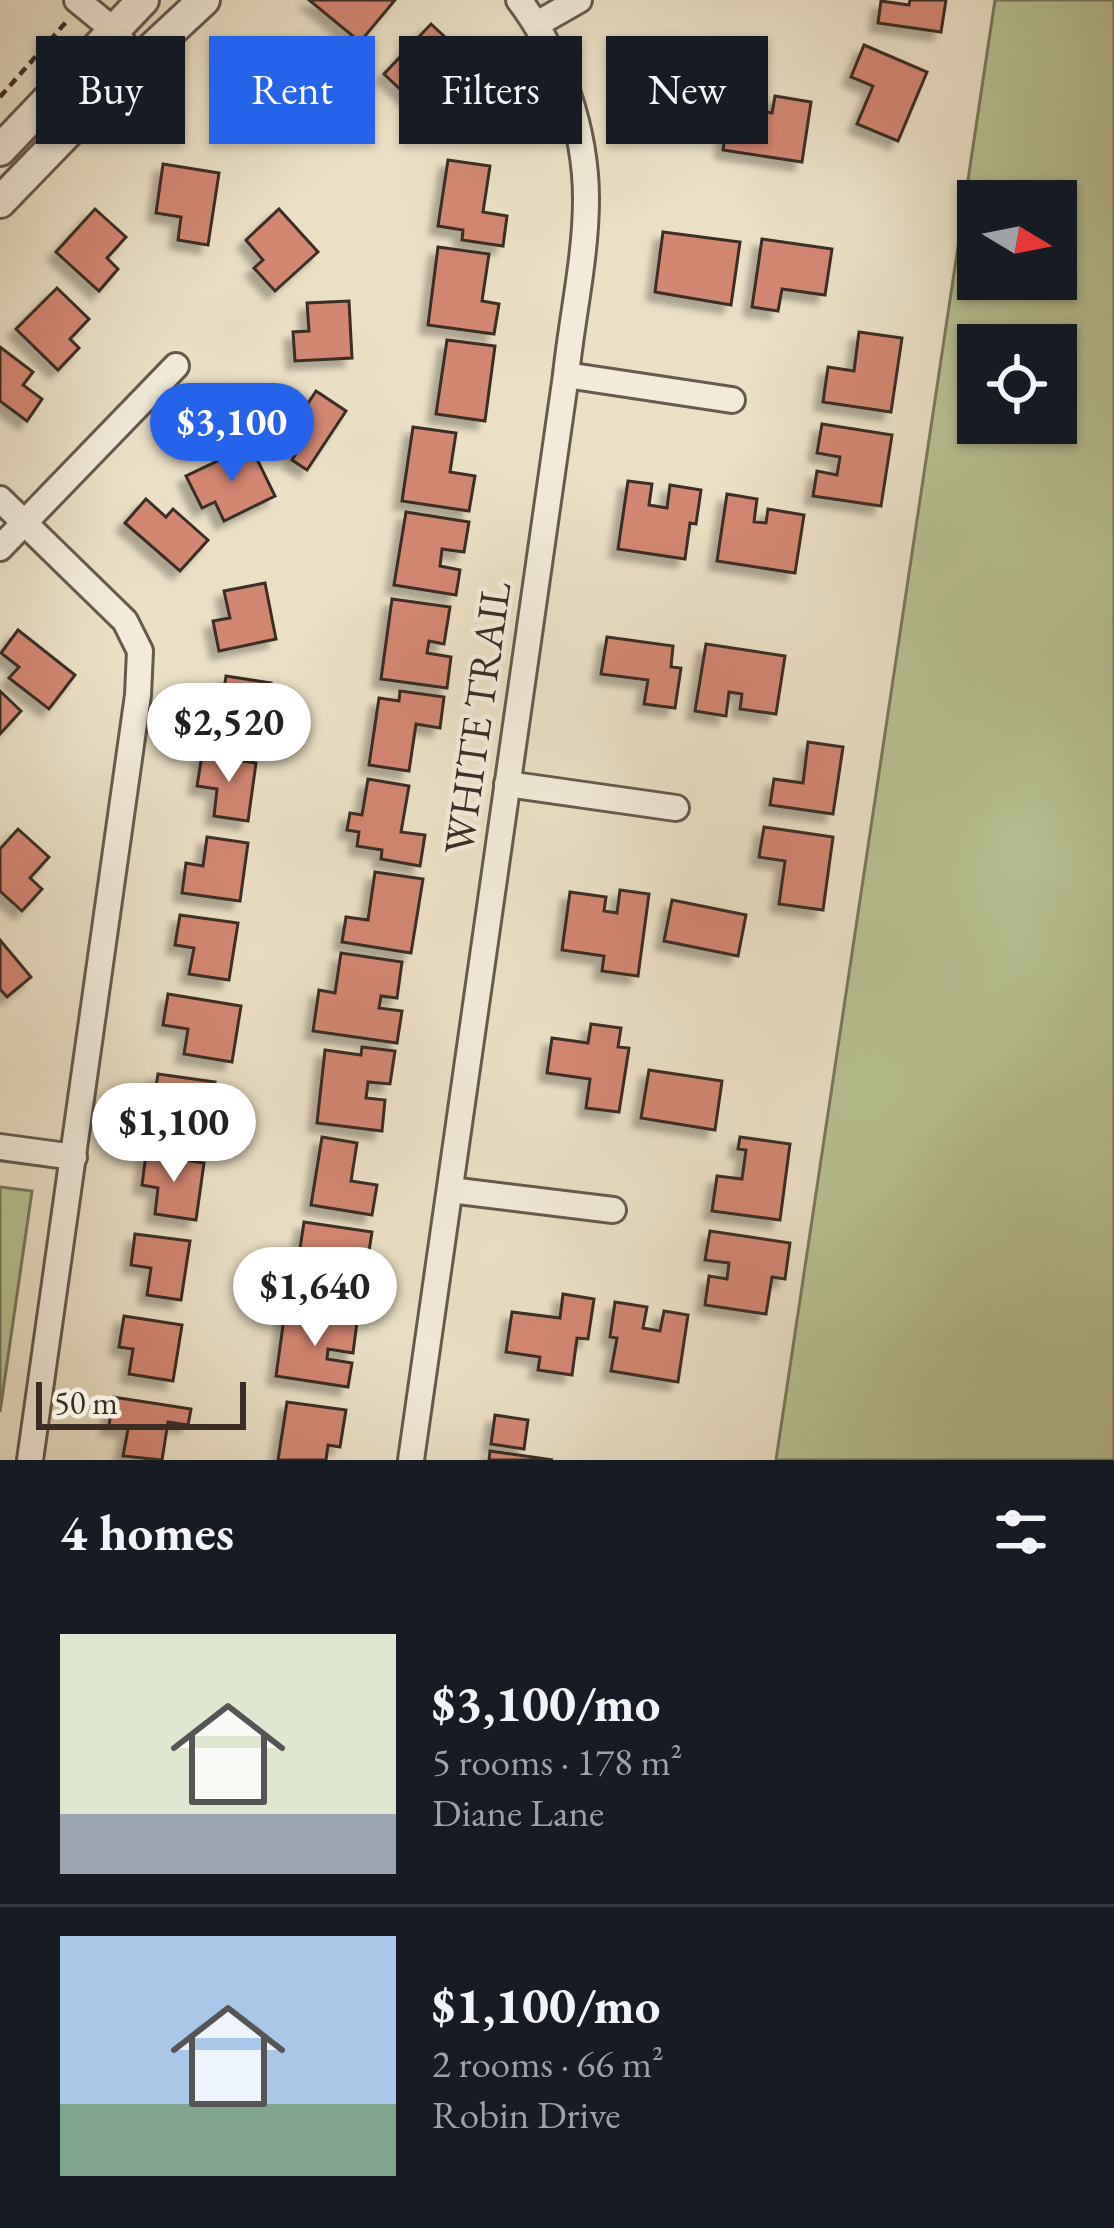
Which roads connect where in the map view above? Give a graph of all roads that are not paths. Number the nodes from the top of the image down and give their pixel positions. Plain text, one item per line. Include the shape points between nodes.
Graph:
1 (143, 0) edge
2 (204, 0) edge
3 (519, 0) edge
4 (579, 0) edge
5 (79, 3) edge
6 (537, 24) junction
7 (116, 32) junction
8 (118, 36) edge
9 (166, 36) edge
10 (57, 144) edge
11 (0, 150) edge
12 (0, 202) edge
13 (176, 367) dead end
14 (566, 375) junction
15 (732, 400) dead end
16 (0, 499) edge
17 (26, 524) junction
18 (0, 548) edge
19 (507, 784) junction
20 (676, 808) dead end
21 (0, 1147) edge
22 (74, 1157) junction
23 (450, 1190) junction
24 (613, 1210) dead end
25 (29, 1460) edge
26 (411, 1460) edge

1 - 7 street
2 - 9 street
3 - 6 street, WHITE TRAIL
4 - 6 street
5 - 7 street
6 - 14 street, WHITE TRAIL via 576,118 586,199
7 - 8 street
7 - 11 street
10 - 12 street
13 - 17 street
14 - 15 street
14 - 19 street, WHITE TRAIL
16 - 17 street
17 - 18 street
17 - 22 street via 125,621 140,652
19 - 20 street
19 - 23 street, WHITE TRAIL
21 - 22 street
22 - 25 street
23 - 24 street
23 - 26 street, WHITE TRAIL

